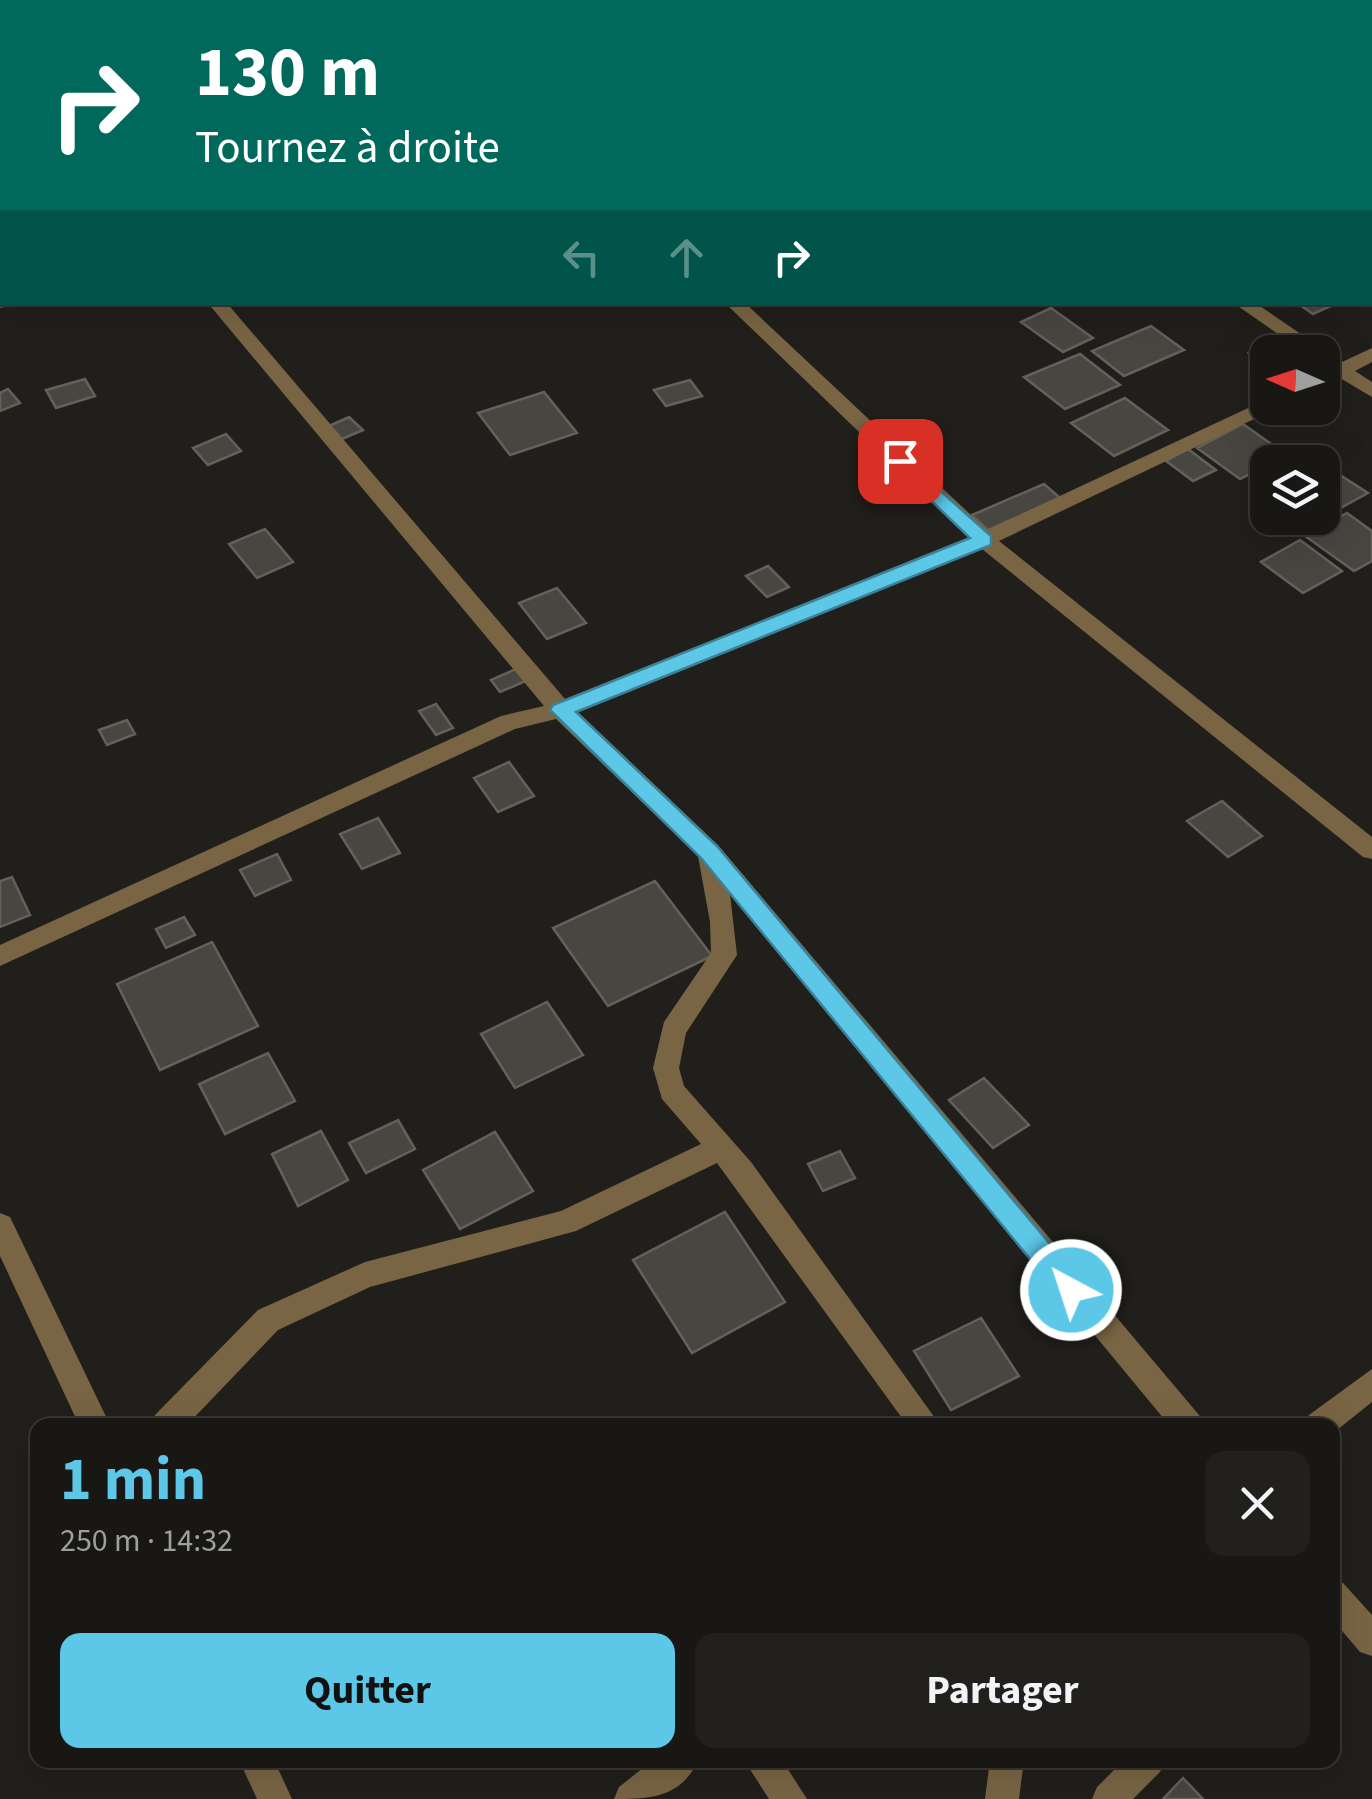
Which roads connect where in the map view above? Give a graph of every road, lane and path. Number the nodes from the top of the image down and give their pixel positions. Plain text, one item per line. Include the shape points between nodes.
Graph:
1 (219, 305) edge
2 (736, 305) edge
3 (1246, 305) edge
4 (1290, 335) edge
5 (1372, 354) edge
6 (1342, 370) joint
7 (1372, 391) edge
8 (1250, 414) edge
9 (984, 540) junction
10 (561, 710) junction
11 (1372, 850) edge
12 (709, 852) junction
13 (0, 956) edge
14 (720, 1148) junction
15 (0, 1226) edge
16 (1372, 1383) edge
17 (93, 1418) edge
18 (173, 1418) edge
19 (920, 1418) edge
20 (1182, 1418) edge
21 (1329, 1418) edge
22 (1340, 1607) edge
23 (1372, 1640) edge
24 (260, 1768) edge
25 (671, 1768) edge
26 (767, 1768) edge
27 (1006, 1768) edge
28 (1140, 1768) edge
29 (275, 1799) edge
30 (631, 1799) edge
31 (790, 1799) edge
32 (1002, 1799) edge
33 (1109, 1799) edge

1 - 10 street
2 - 9 street
3 - 4 street
5 - 6 street
6 - 7 street
8 - 9 street
9 - 10 street
9 - 11 street
10 - 12 street
10 - 13 street via 509,722
12 - 14 street via 724,955 673,1030 666,1068 672,1092
12 - 20 street
14 - 18 street via 566,1222 365,1274 268,1320
14 - 19 street
15 - 17 street
16 - 21 street
22 - 23 street
24 - 29 street
25 - 30 street
26 - 31 street
27 - 32 street
28 - 33 street

